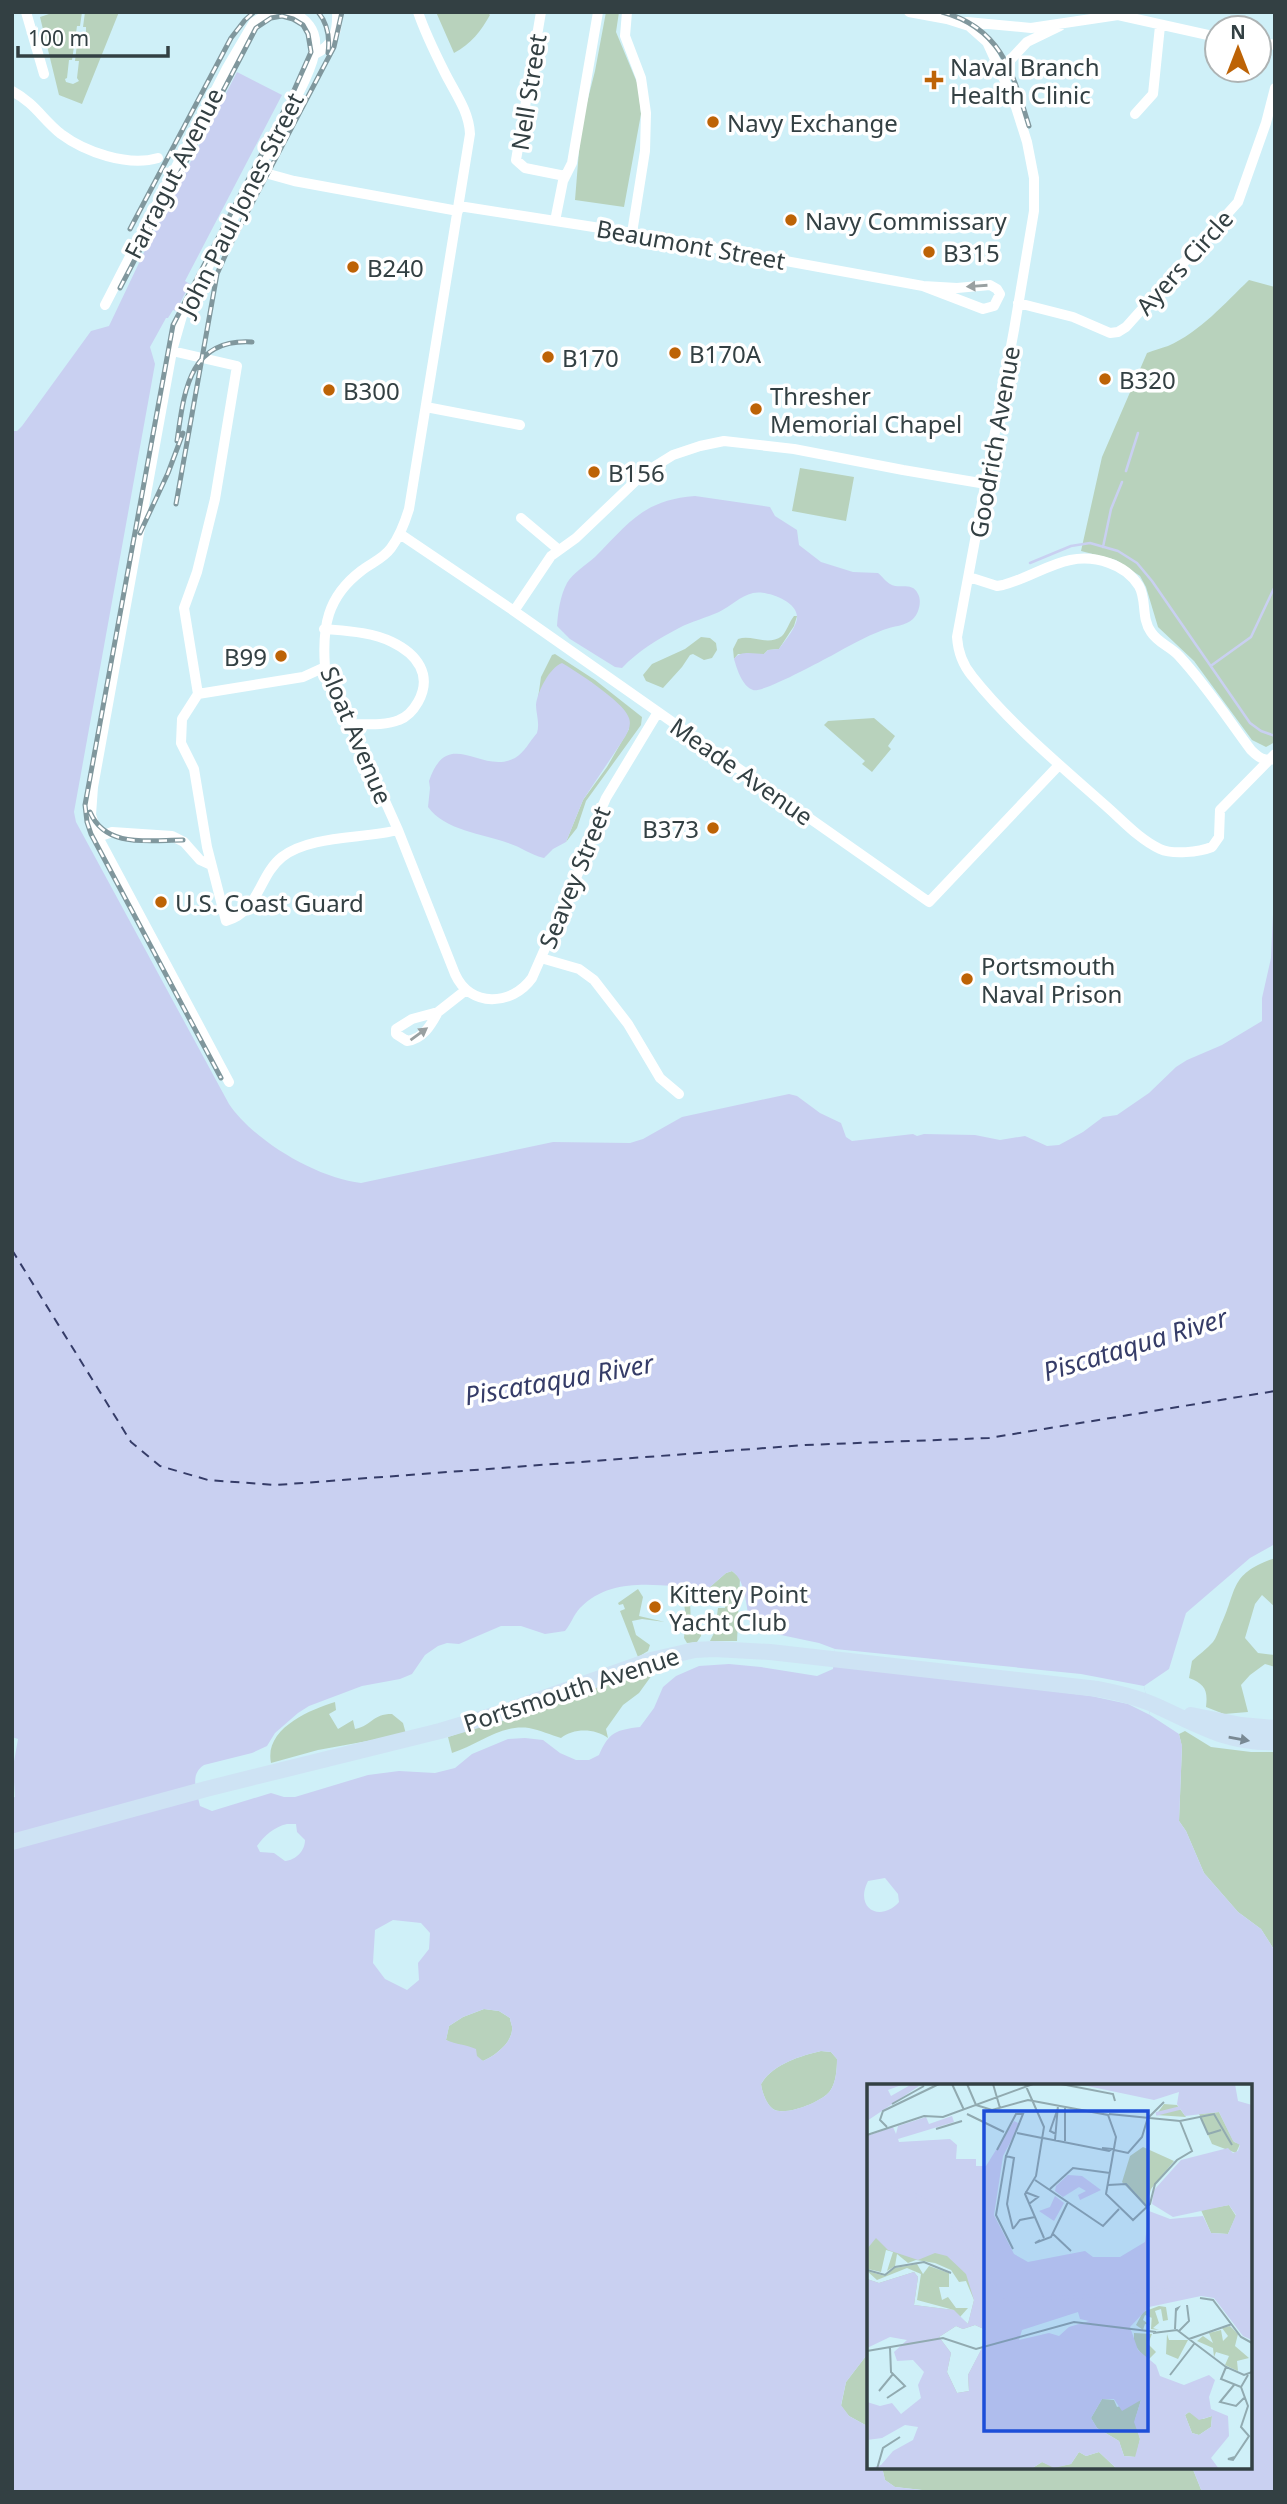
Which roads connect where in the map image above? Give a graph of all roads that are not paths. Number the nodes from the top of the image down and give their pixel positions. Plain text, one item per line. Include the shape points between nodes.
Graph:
1 (26, 12) edge
2 (272, 12) edge
3 (337, 12) edge
4 (418, 12) edge
5 (541, 12) edge
6 (598, 12) edge
7 (627, 12) edge
8 (909, 12) edge
9 (294, 14) edge
10 (947, 19) junction
11 (1067, 23) junction
12 (1160, 26) junction
13 (1203, 34) edge
14 (315, 54) junction
15 (1002, 70) junction
16 (44, 74) dead end
17 (1275, 88) edge
18 (12, 91) edge
19 (1135, 114) dead end
20 (158, 158) dead end
21 (258, 170) junction
22 (565, 176) junction
23 (458, 209) junction
24 (555, 222) junction
25 (632, 233) junction
26 (923, 286) junction
27 (1018, 303) junction
28 (104, 306) dead end
29 (172, 351) junction
30 (426, 407) junction
31 (520, 425) dead end
32 (986, 484) junction
33 (521, 518) dead end
34 (400, 534) junction
35 (559, 550) junction
36 (969, 577) junction
37 (514, 611) junction
38 (324, 629) junction
39 (325, 667) junction
40 (198, 694) junction
41 (658, 712) junction
42 (351, 724) junction
43 (1273, 758) edge
44 (1059, 765) junction
45 (398, 830) junction
46 (98, 837) junction
47 (211, 865) junction
48 (541, 958) junction
49 (466, 990) junction
50 (438, 1012) dead end
51 (229, 1082) dead end
52 (679, 1094) dead end
53 (1161, 1708) junction
54 (1275, 1728) edge
55 (1275, 1742) edge
56 (12, 1842) edge

1 - 16 street
2 - 28 street, Farragut Avenue via 254,22 227,68
3 - 14 street, John Paul Jones Street via 331,43
4 - 23 street, Sloat Avenue via 470,125
5 - 22 street, Nell Street via 516,160 525,169
6 - 22 street via 572,163
7 - 25 street via 625,36 641,78 646,113
8 - 10 street, Goodrich Avenue
9 - 14 street via 313,30
10 - 11 street via 1019,28
10 - 15 street, Goodrich Avenue via 983,37
11 - 12 street via 1118,15
11 - 15 street via 1027,42
12 - 13 street
12 - 19 street via 1153,94
14 - 21 street, John Paul Jones Street
15 - 27 street, Goodrich Avenue via 1021,121 1034,178 1034,211
17 - 27 street, Ayers Circle via 1238,202 1126,327 1110,333 1073,317
18 - 20 street via 34,105 61,134 82,146 136,161
21 - 23 street, Beaumont Street via 294,181
21 - 29 street, John Paul Jones Street via 182,316
22 - 24 street
23 - 24 street, Beaumont Street
23 - 30 street, Sloat Avenue
24 - 25 street, Beaumont Street
25 - 26 street, Beaumont Street
26 -> 26 street, Beaumont Street via 983,309 994,306 1000,294 990,285
27 - 32 street, Goodrich Avenue
29 - 40 street, John Paul Jones Street via 237,366 212,510 184,608
29 - 46 street via 93,787 90,815
30 - 31 street
30 - 34 street, Sloat Avenue via 412,497
32 - 35 street via 814,452 724,441 685,450 653,467
32 - 36 street, Goodrich Avenue
33 - 35 street
34 - 37 street, Meade Avenue
34 - 38 street, Sloat Avenue via 385,555 344,588
35 - 37 street via 542,566
36 - 43 street via 1003,585 1074,558 1117,566 1138,584 1151,632 1179,656 1251,750 1259,757
36 - 44 street, Goodrich Avenue via 957,637 964,665
37 - 41 street, Meade Avenue
38 - 39 street, Sloat Avenue
38 - 42 street via 394,643 418,661 425,674 419,699 403,718
39 - 40 street via 303,677
39 - 42 street, Sloat Avenue
40 - 47 street via 182,719 181,743 194,769
41 - 44 street, Meade Avenue via 929,902
41 - 48 street, Seavey Street via 606,798
42 - 45 street, Sloat Avenue
43 - 44 street, Goodrich Avenue via 1220,810 1219,837 1212,846 1196,851 1161,850
45 - 47 street via 323,842 284,855 244,912 226,921
45 - 49 street, Sloat Avenue via 455,974
46 - 47 street via 112,832 173,836
46 - 51 street
48 - 49 street, Seavey Street via 527,985 514,995 497,1000
48 - 52 street via 579,969 594,979 660,1078
49 - 50 street
53 - 54 main road, Portsmouth Avenue
53 -> 55 main road, Portsmouth Avenue via 1218,1734
53 - 56 main road, Portsmouth Avenue via 1116,1692 1063,1683 703,1649 651,1660 440,1731

